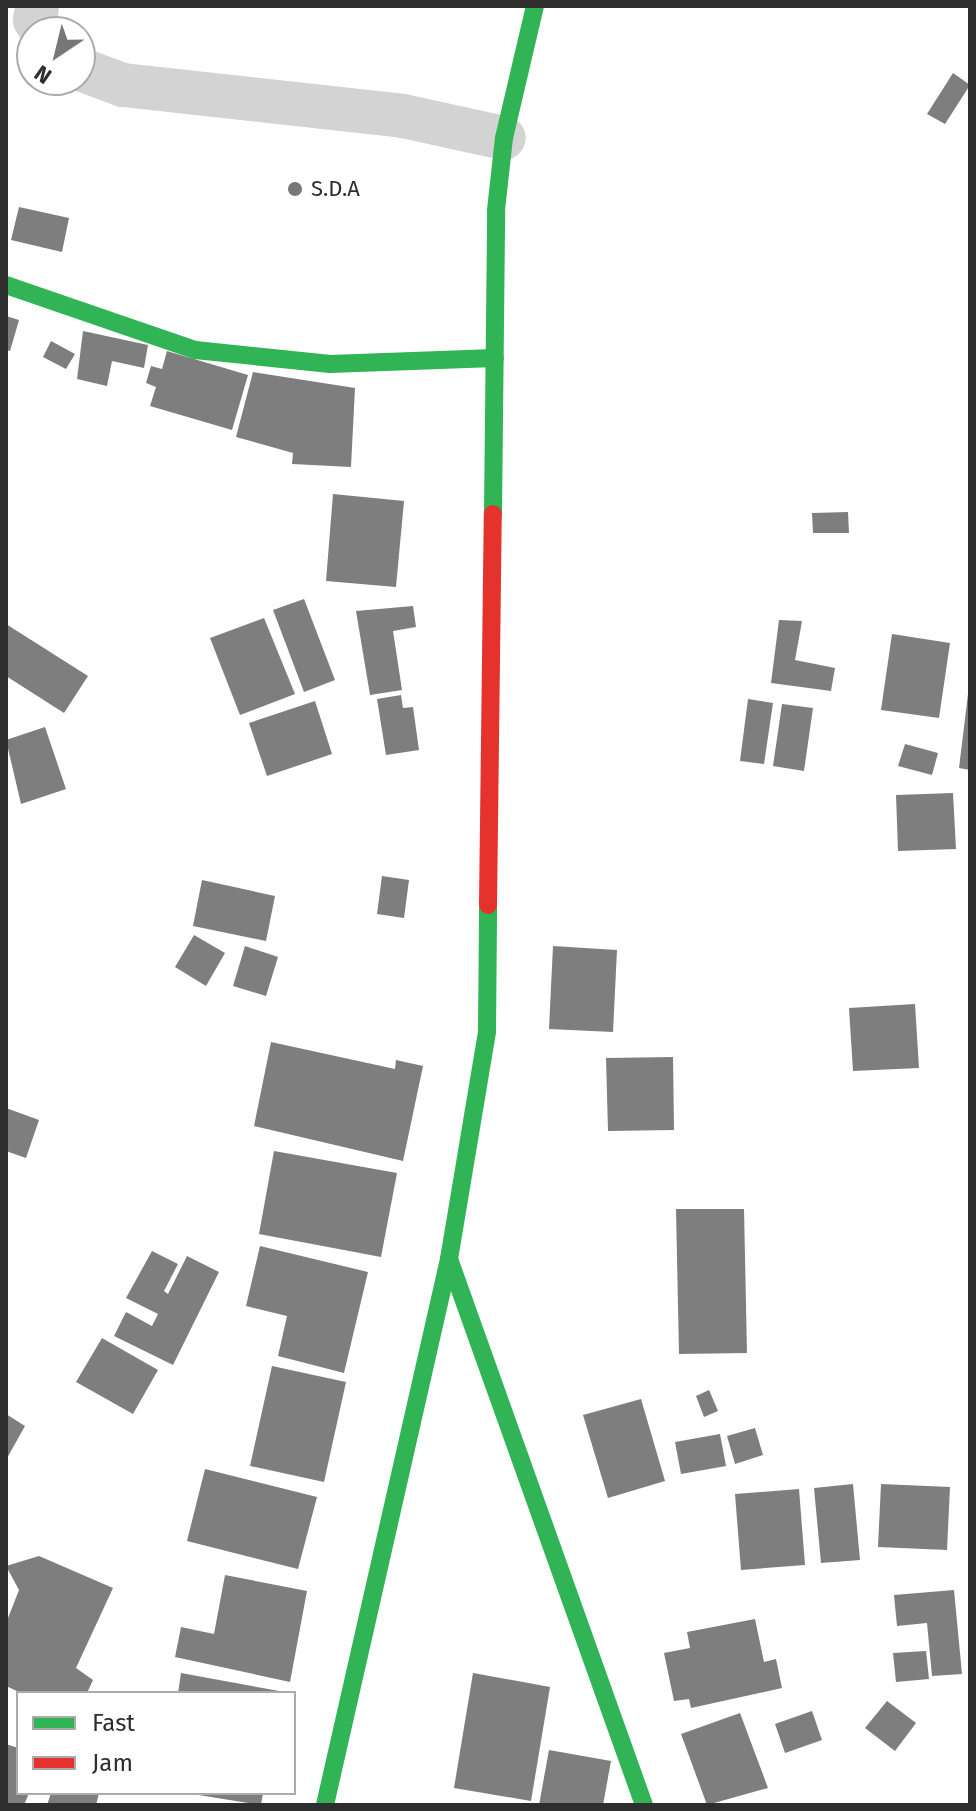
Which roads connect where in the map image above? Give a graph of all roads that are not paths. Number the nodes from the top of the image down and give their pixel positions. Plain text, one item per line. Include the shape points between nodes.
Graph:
1 (535, 6) edge
2 (96, 75) edge
3 (504, 138) junction
4 (6, 285) edge
5 (495, 358) junction
6 (449, 1259) junction
7 (325, 1805) edge
8 (644, 1805) edge

1 - 3 main road
2 - 3 street via 123,85 403,116
3 - 5 main road via 496,210
4 - 5 main road via 195,350 330,364
5 - 6 main road via 487,1031
6 - 7 main road
6 - 8 main road

